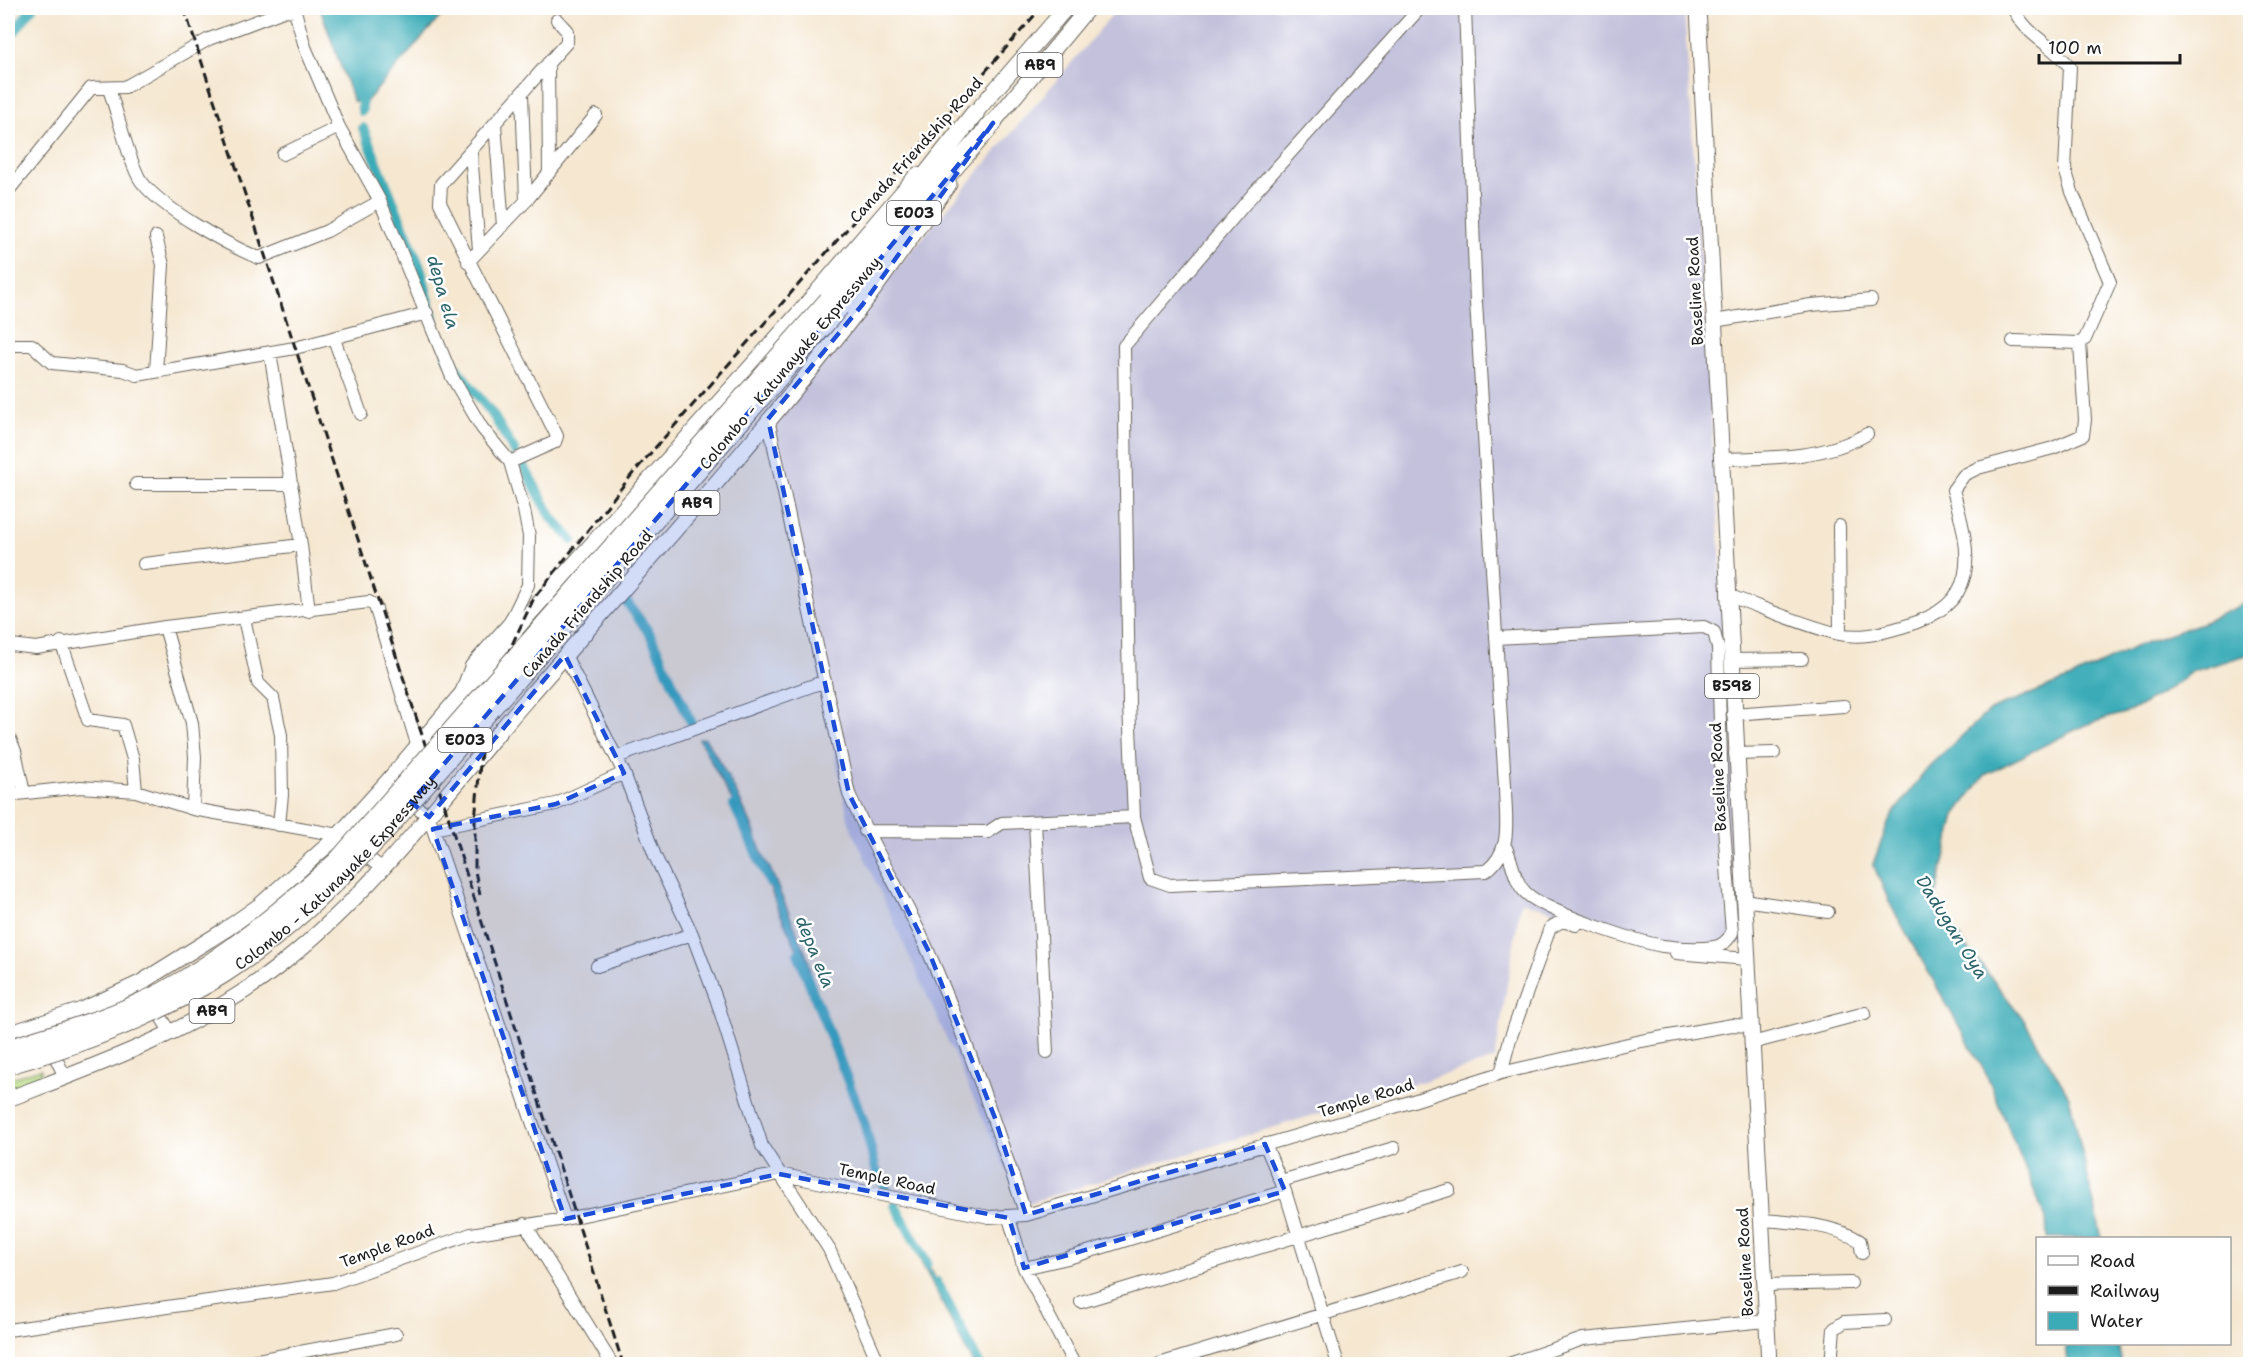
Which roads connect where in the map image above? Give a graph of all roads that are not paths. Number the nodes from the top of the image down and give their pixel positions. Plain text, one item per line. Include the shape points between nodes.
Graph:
1 (1066, 8) edge
2 (1088, 8) edge
3 (1420, 8) edge
4 (1466, 8) edge
5 (1698, 8) edge
6 (2013, 8) edge
7 (557, 21) dead end
8 (548, 63) junction
9 (110, 89) junction
10 (522, 94) junction
11 (975, 113) junction
12 (596, 115) dead end
13 (993, 123) junction
14 (495, 124) junction
15 (339, 127) junction
16 (471, 153) junction
17 (283, 154) dead end
18 (549, 171) junction
19 (8, 191) edge
20 (380, 201) junction
21 (526, 201) junction
22 (503, 226) junction
23 (156, 237) dead end
24 (479, 250) junction
25 (468, 262) junction
26 (1871, 300) dead end
27 (834, 304) junction
28 (427, 313) junction
29 (1714, 321) junction
30 (334, 339) junction
31 (2013, 341) dead end
32 (2079, 343) junction
33 (8, 345) edge
34 (270, 352) junction
35 (156, 371) junction
36 (361, 414) dead end
37 (768, 419) junction
38 (1867, 434) dead end
39 (1721, 459) junction
40 (510, 462) junction
41 (136, 484) dead end
42 (292, 484) junction
43 (1839, 526) dead end
44 (301, 545) junction
45 (144, 564) dead end
46 (1727, 595) junction
47 (309, 611) junction
48 (244, 618) junction
49 (165, 627) junction
50 (1840, 634) junction
51 (1496, 638) junction
52 (8, 641) edge
53 (61, 642) junction
54 (565, 656) junction
55 (1802, 659) dead end
56 (1731, 660) junction
57 (825, 681) junction
58 (462, 692) junction
59 (1844, 706) dead end
60 (1733, 714) junction
61 (8, 734) edge
62 (417, 744) junction
63 (1774, 753) dead end
64 (1735, 754) junction
65 (617, 757) junction
66 (624, 773) junction
67 (387, 782) junction
68 (136, 791) junction
69 (24, 793) junction
70 (8, 795) edge
71 (193, 809) junction
72 (1134, 817) junction
73 (1035, 822) junction
74 (431, 823) junction
75 (279, 825) junction
76 (866, 831) junction
77 (339, 836) junction
78 (1506, 848) junction
79 (383, 869) junction
80 (1743, 900) junction
81 (1828, 912) dead end
82 (692, 934) junction
83 (1747, 959) junction
84 (597, 966) dead end
85 (140, 983) junction
86 (1865, 1014) dead end
87 (41, 1025) junction
88 (1751, 1026) junction
89 (171, 1033) junction
90 (8, 1034) edge
91 (1752, 1043) junction
92 (8, 1049) edge
93 (1047, 1052) dead end
94 (8, 1065) edge
95 (1501, 1073) junction
96 (65, 1077) junction
97 (8, 1099) edge
98 (1265, 1144) junction
99 (1394, 1148) dead end
100 (779, 1174) junction
101 (1283, 1186) junction
102 (1449, 1190) dead end
103 (1026, 1215) junction
104 (1008, 1218) junction
105 (565, 1219) junction
106 (1761, 1220) junction
107 (525, 1224) junction
108 (1298, 1235) junction
109 (1862, 1253) dead end
110 (1024, 1268) junction
111 (1462, 1272) dead end
112 (1851, 1283) dead end
113 (1764, 1285) junction
114 (1082, 1302) dead end
115 (1321, 1314) junction
116 (1885, 1320) dead end
117 (1766, 1321) junction
118 (8, 1330) edge
119 (396, 1334) dead end
120 (1509, 1364) edge
121 (235, 1365) edge
122 (612, 1365) edge
123 (879, 1365) edge
124 (1074, 1365) edge
125 (1159, 1365) edge
126 (1338, 1365) edge
127 (1769, 1365) edge
128 (1831, 1365) edge

1 - 11 main road, Canada Friendship Road / AB9
2 - 13 main road, Canada Friendship Road / AB9
3 - 72 street via 1124,346 1128,693
4 - 51 street via 1476,303
5 - 29 main road, Baseline Road / B598
6 - 32 street via 2025,29 2057,50 2070,67 2065,169 2110,282 2085,339
7 - 8 street via 567,31 567,42
8 - 10 street
8 - 18 street
9 - 15 street via 125,87 209,39 286,10 295,11 305,47
9 - 19 street via 91,88
9 - 20 street via 140,180 163,201 237,249 259,258 327,231
10 - 14 street
10 - 21 street
11 - 27 highway, Colombo - Katunayake Expressway / E003
11 - 58 main road, Canada Friendship Road / AB9 via 896,197 798,314
12 - 18 street
13 - 27 highway, Colombo - Katunayake Expressway / E003
13 - 37 main road, Canada Friendship Road / AB9 via 863,304
14 - 16 street
14 - 22 street
15 - 17 street
15 - 20 street
16 - 24 street
16 - 25 street via 441,184 440,203
18 - 21 street
20 - 28 street
21 - 22 street
22 - 24 street
23 - 35 street via 163,265
24 - 25 street
25 - 40 street via 557,436 555,442
26 - 29 street
27 - 92 highway, Colombo - Katunayake Expressway / E003, bridge via 338,861 258,931 185,979 89,1022
27 - 94 highway, Colombo - Katunayake Expressway / E003, bridge via 391,825 337,882 263,945 171,1004
28 - 30 street
28 - 40 street via 452,377 482,428
29 - 39 main road, Baseline Road / B598
30 - 34 street
30 - 36 street
31 - 32 street
32 - 50 street via 2083,435 2053,448 1978,468 1964,475 1953,490 1964,530 1967,564 1960,591 1941,611 1918,622 1867,637
33 - 35 street via 32,345 52,363 137,375
34 - 35 street
34 - 42 street
37 - 54 main road, Canada Friendship Road / AB9
37 - 57 street
38 - 39 street via 1845,447 1775,458
39 - 46 main road, Baseline Road / B598
40 - 58 street via 529,536 528,585 510,622 471,666
41 - 42 street
42 - 44 street
43 - 50 street
44 - 45 street
44 - 47 street
46 - 50 street
46 - 56 main road, Baseline Road / B598
47 - 48 street
47 - 62 street via 369,602 375,606
48 - 49 street
48 - 75 street via 258,683 273,698 281,735
49 - 53 street
49 - 71 street via 192,723
51 - 78 street
51 - 78 street via 1704,627 1714,632 1718,648 1722,801 1732,933 1715,947 1665,946 1560,912 1524,892
52 - 53 street via 11,645 36,648
53 - 68 street via 88,720 123,725 134,759
54 - 65 street
54 - 74 main road, Canada Friendship Road / AB9 via 481,752
55 - 56 street
56 - 60 main road, Baseline Road / B598
57 - 65 street
57 - 76 street via 849,794
58 - 62 main road, Canada Friendship Road / AB9
59 - 60 street
60 - 64 main road, Baseline Road / B598
61 - 69 street
62 - 67 main road, Canada Friendship Road / AB9
63 - 64 street
64 - 80 main road, Baseline Road / B598
65 - 66 street
66 - 74 street via 556,804
66 - 82 street via 655,856
67 - 74 street
67 - 77 main road, Canada Friendship Road / AB9
68 - 69 street via 81,787
68 - 71 street
69 - 70 street
71 - 75 street
72 - 73 street
72 - 78 street via 1150,878 1170,885 1486,871 1499,861
73 - 76 street via 1002,823 988,831
73 - 93 street
74 - 79 main road, Canada Friendship Road / AB9
74 - 105 street
75 - 77 street
76 - 103 street via 929,952 995,1118
77 - 79 street
77 - 85 main road, Canada Friendship Road / AB9 via 259,906
79 - 89 main road, Canada Friendship Road / AB9 via 282,964 209,1014
80 - 81 street
80 - 83 main road, Baseline Road / B598
82 - 84 street
82 - 100 street via 738,1065 756,1131
83 - 88 main road, Baseline Road / B598
83 - 95 street via 1661,952 1570,923 1555,923 1510,1039
85 - 87 main road, Canada Friendship Road / AB9
85 - 89 street
86 - 91 street
87 - 90 main road, Canada Friendship Road / AB9
87 - 96 street
88 - 91 main road, Baseline Road / B598
88 - 95 street, Temple Road via 1732,1025 1641,1041
89 - 96 main road, Canada Friendship Road / AB9
91 - 106 main road, Baseline Road / B598
95 - 98 street, Temple Road
96 - 97 main road, Canada Friendship Road / AB9
98 - 101 street
98 - 103 street, Temple Road
99 - 101 street
100 - 104 street, Temple Road
100 - 105 street, Temple Road
100 - 123 street via 829,1250
101 - 108 street
101 - 110 street via 1068,1258
102 - 108 street
103 - 104 street, Temple Road
104 - 110 street
105 - 107 street, Temple Road
106 - 109 street via 1809,1225 1848,1235 1860,1241
106 - 113 main road, Baseline Road / B598
107 - 118 street, Temple Road via 440,1243 333,1283
107 - 122 street
108 - 114 street
108 - 115 street
110 - 124 street
111 - 115 street
112 - 113 street
113 - 117 main road, Baseline Road / B598
115 - 125 street
115 - 126 street
116 - 128 street via 1844,1322 1834,1329
117 - 120 street via 1583,1339
117 - 127 main road, Baseline Road / B598
119 - 121 street

